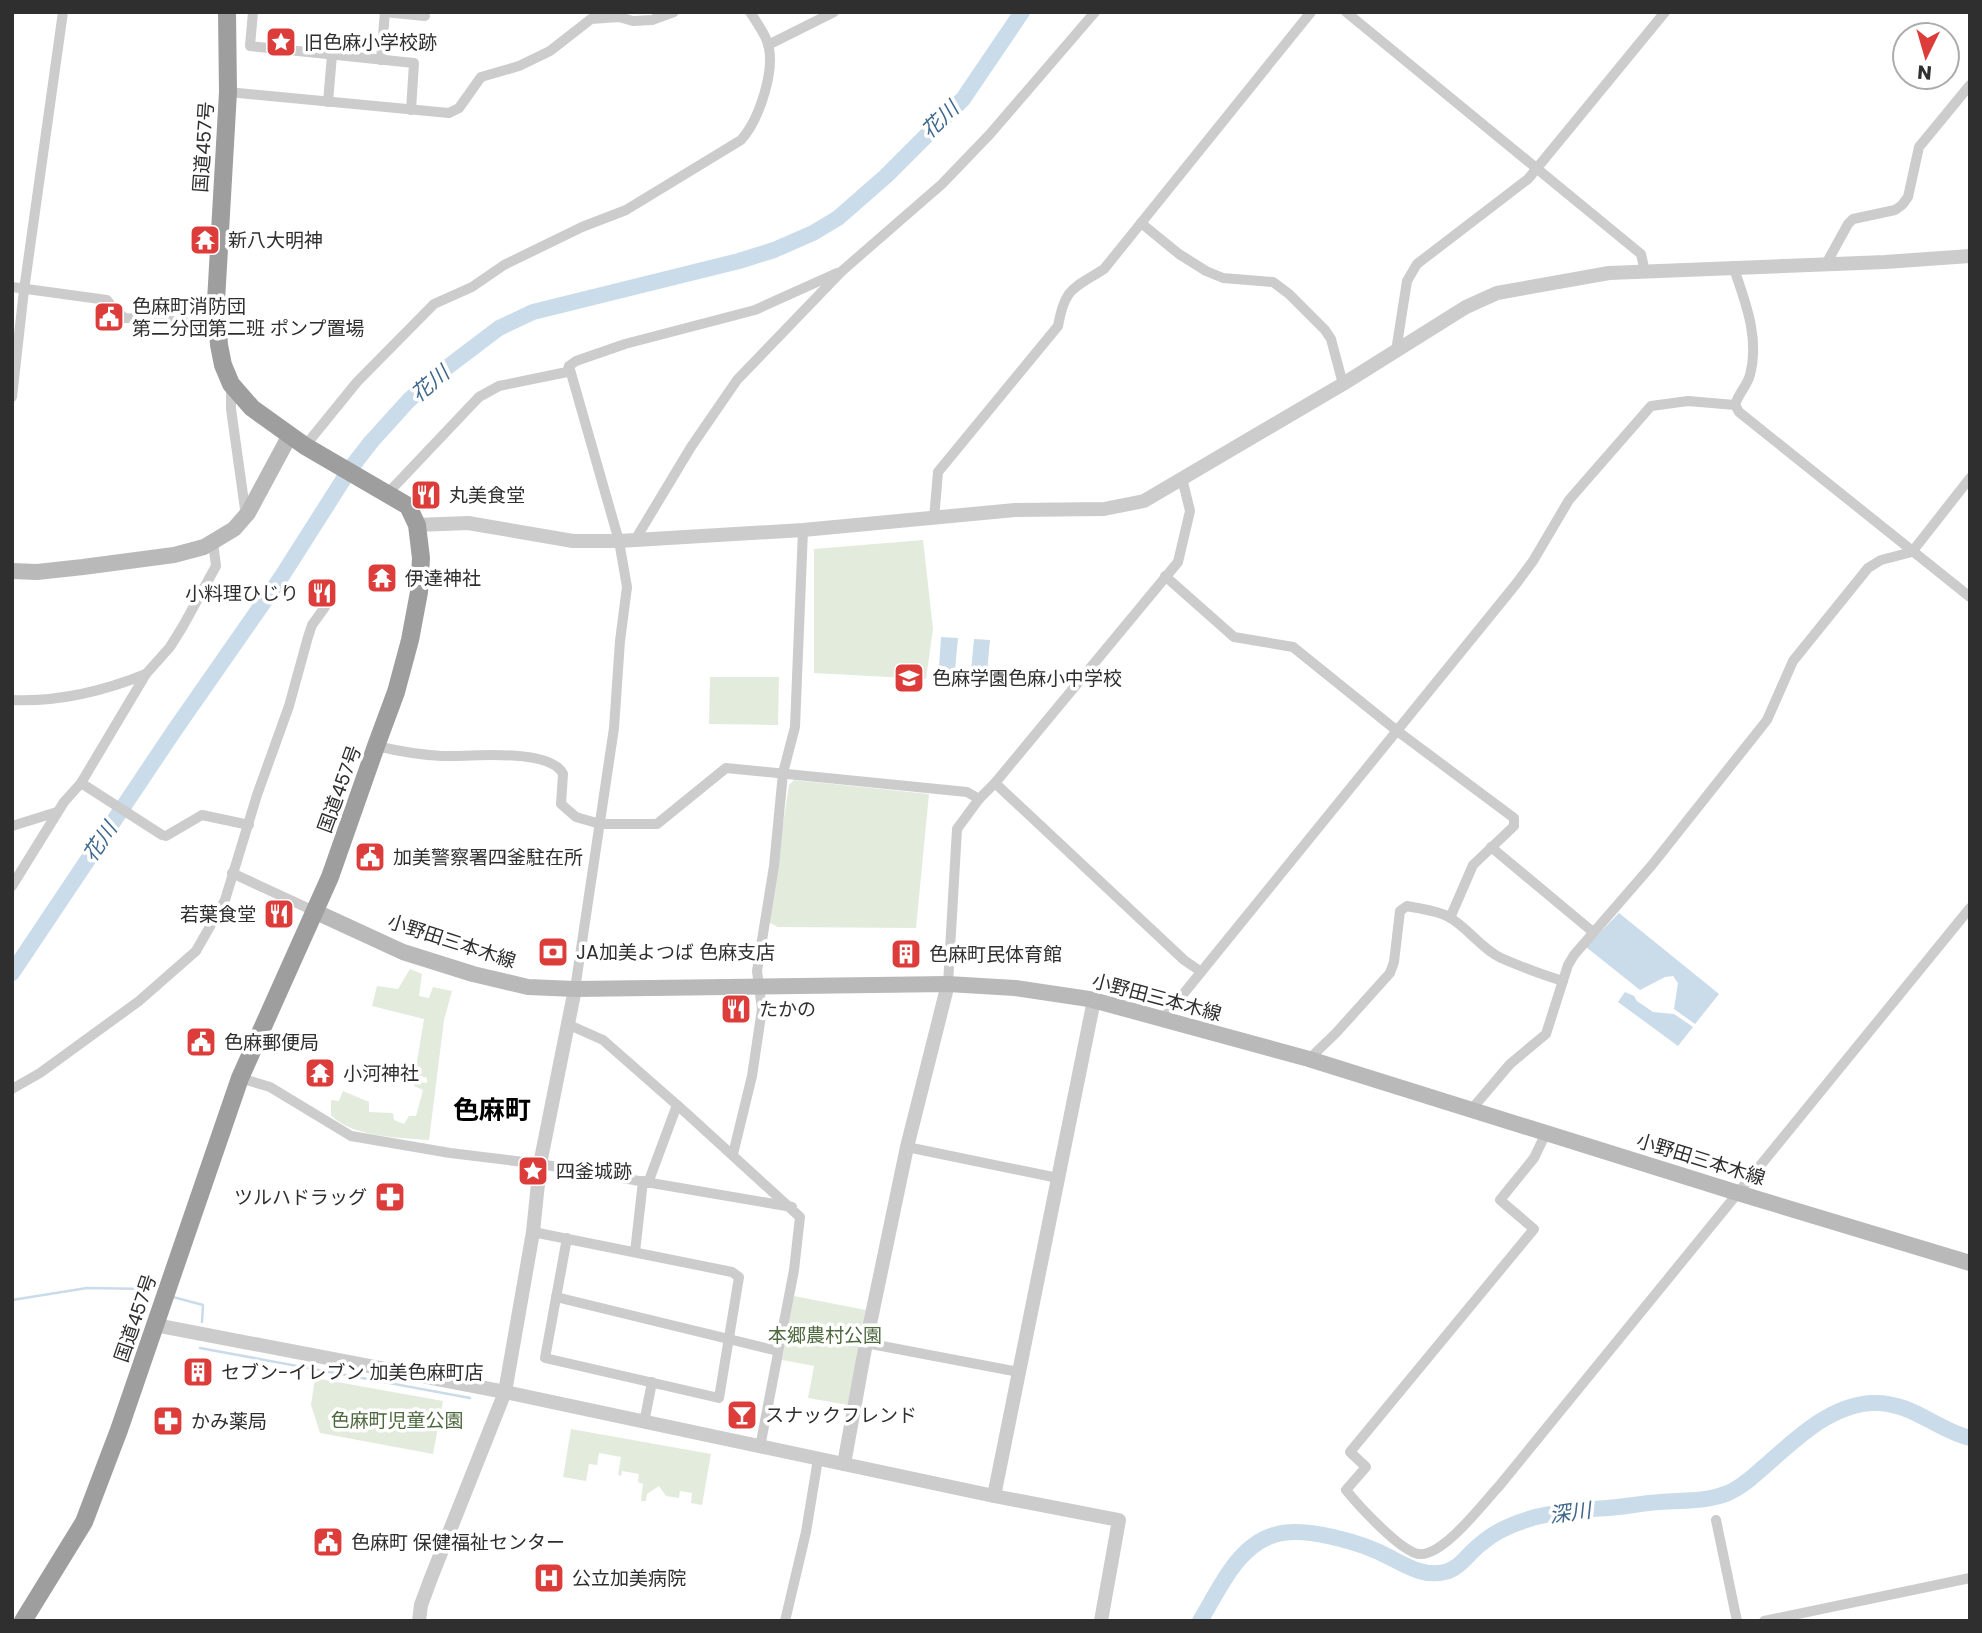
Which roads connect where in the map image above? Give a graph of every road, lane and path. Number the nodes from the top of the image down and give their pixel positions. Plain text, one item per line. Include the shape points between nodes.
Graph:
1 (63, 12) edge
2 (385, 12) edge
3 (674, 12) edge
4 (750, 12) edge
5 (834, 12) edge
6 (1095, 12) edge
7 (1311, 12) edge
8 (1346, 12) edge
9 (1665, 12) edge
10 (616, 15) edge
11 (425, 16) dead end
12 (227, 17) edge
13 (252, 18) edge
14 (768, 45) junction
15 (332, 55) junction
16 (381, 60) junction
17 (1970, 85) edge
18 (228, 92) junction
19 (328, 102) junction
20 (411, 110) junction
21 (1537, 170) junction
22 (1141, 223) junction
23 (1970, 256) edge
24 (1826, 264) junction
25 (1733, 266) junction
26 (842, 271) junction
27 (1645, 272) junction
28 (18, 289) edge
29 (217, 324) junction
30 (1396, 351) junction
31 (569, 366) junction
32 (231, 384) junction
33 (1343, 384) junction
34 (12, 397) edge
35 (1735, 405) junction
36 (297, 441) junction
37 (1182, 478) junction
38 (1970, 478) edge
39 (388, 493) junction
40 (248, 513) junction
41 (934, 519) junction
42 (417, 525) junction
43 (803, 530) junction
44 (635, 540) junction
45 (619, 541) junction
46 (213, 542) junction
47 (1912, 552) junction
48 (12, 571) edge
49 (1165, 576) junction
50 (1970, 597) edge
51 (325, 607) dead end
52 (146, 674) junction
53 (12, 700) edge
54 (1396, 730) junction
55 (376, 746) junction
56 (783, 773) junction
57 (995, 783) junction
58 (84, 785) junction
59 (979, 799) junction
60 (57, 812) junction
61 (600, 824) junction
62 (249, 825) junction
63 (12, 826) edge
64 (1491, 847) junction
65 (232, 873) junction
66 (12, 886) edge
67 (1970, 908) edge
68 (314, 911) junction
69 (1450, 918) junction
70 (1593, 932) junction
71 (1200, 971) junction
72 (1563, 981) junction
73 (948, 984) junction
74 (760, 987) junction
75 (575, 989) junction
76 (1094, 1000) junction
77 (1163, 1019) junction
78 (567, 1024) junction
79 (1309, 1059) junction
80 (240, 1078) junction
81 (12, 1089) edge
82 (677, 1105) junction
83 (1471, 1110) junction
84 (1546, 1133) junction
85 (907, 1147) junction
86 (733, 1154) junction
87 (540, 1164) junction
88 (1058, 1178) junction
89 (645, 1182) junction
90 (1738, 1193) junction
91 (792, 1207) junction
92 (533, 1232) junction
93 (567, 1238) junction
94 (635, 1252) junction
95 (1970, 1263) edge
96 (556, 1297) junction
97 (155, 1325) junction
98 (729, 1339) junction
99 (866, 1343) junction
100 (778, 1351) junction
101 (1019, 1372) junction
102 (652, 1382) junction
103 (505, 1392) junction
104 (644, 1423) junction
105 (760, 1447) junction
106 (818, 1459) junction
107 (845, 1464) junction
108 (994, 1496) junction
109 (1716, 1520) dead end
110 (1970, 1578) edge
111 (23, 1621) edge
112 (419, 1621) edge
113 (785, 1621) edge
114 (1101, 1621) edge
115 (1737, 1621) edge
116 (1764, 1621) edge

1 - 28 street
2 - 11 street
2 - 16 street
3 - 10 street via 633,21
4 - 14 street
5 - 14 street
6 - 26 street via 942,184
7 - 22 street
8 - 21 street
9 - 21 street
10 - 20 street via 591,19 550,51 481,77 454,111
12 - 13 street
12 - 18 highway, 国道457号
13 - 15 street via 250,46
14 - 36 street via 760,108 741,140 626,209 504,265 434,304
15 - 16 street
15 - 19 street
16 - 20 street via 414,63
17 - 24 street via 1919,146 1908,197 1902,205 1853,219
18 - 19 street
18 - 29 highway, 国道457号
19 - 20 street
21 - 27 street via 1641,254
21 - 30 street via 1417,264 1407,281
22 - 33 street via 1206,271 1223,278 1273,282 1289,294 1331,339
22 - 41 street via 1104,269 1062,301 1058,326 938,472
23 - 24 street
24 - 25 street
25 - 27 street
25 - 35 street via 1754,346 1750,374
26 - 31 street via 755,310 625,344
26 - 44 street via 737,380
27 - 30 street via 1596,274 1497,293
28 - 29 street via 107,300 125,318
28 - 34 street
29 - 32 highway, 国道457号
30 - 33 street
31 - 39 street via 567,372 499,386 479,397
31 - 45 street
32 - 36 highway, 国道457号 via 252,408
32 - 40 street
33 - 37 street
35 - 47 street
35 - 54 street via 1666,402 1645,410 1569,500 1533,561
36 - 39 highway, 国道457号
36 - 40 main road
37 - 41 street via 1144,501 1104,509 1015,510
37 - 49 street via 1189,519 1180,557
38 - 47 street
39 - 42 highway, 国道457号 via 408,506
40 - 46 main road
41 - 43 street
42 - 45 street via 468,523 573,541
42 - 55 highway, 国道457号 via 421,558 414,616 396,692
43 - 44 street
43 - 56 street via 795,727
44 - 45 street
45 - 61 street via 627,587
46 - 48 main road via 174,555
46 - 52 street via 216,566 170,647
47 - 50 street
47 - 70 street via 1881,560 1860,576 1793,661 1767,720
49 - 54 street via 1234,637 1293,647
49 - 57 street
51 - 62 street via 312,625
52 - 53 street via 61,698
52 - 58 street
54 - 64 street via 1514,818 1514,827
54 - 71 street
55 - 61 street via 411,754 492,754 555,764 563,774 561,804 576,817
55 - 68 highway, 国道457号
56 - 59 street via 967,792
56 - 61 street via 726,768 657,824
56 - 74 street via 757,971
57 - 59 street
57 - 71 street
58 - 60 street
58 - 62 street via 166,836 202,815
59 - 73 street via 957,830
60 - 63 street
60 - 66 street
61 - 75 street
62 - 65 street
64 - 69 street via 1473,865
64 - 70 street
65 - 68 street
65 - 81 street via 225,900 195,951 129,1008
67 - 90 street
68 - 75 main road, 小野田三本木線 via 403,952 473,974 528,987
68 - 80 highway, 国道457号
69 - 72 street via 1500,958
69 - 79 street via 1407,906 1400,911 1390,973
70 - 72 street via 1574,955
71 - 77 street
72 - 83 street via 1546,1034 1510,1064
73 - 74 main road, 小野田三本木線
73 - 76 main road, 小野田三本木線
73 - 85 street
74 - 75 main road, 小野田三本木線
74 - 86 street via 763,1006 756,1054
75 - 78 street
76 - 77 main road, 小野田三本木線
76 - 88 street
77 - 79 main road, 小野田三本木線
78 - 82 street via 603,1040
78 - 87 street
79 - 83 main road, 小野田三本木線
80 - 87 street via 270,1087 351,1136
80 - 97 highway, 国道457号
82 - 86 street
82 - 89 street
83 - 84 main road, 小野田三本木線
84 - 90 main road, 小野田三本木線
84 - 90 street via 1534,1158 1500,1200 1534,1229 1350,1452 1366,1467 1346,1490 1397,1542 1417,1554 1445,1543 1500,1485
85 - 88 street
85 - 99 street
86 - 91 street
87 - 89 street
87 - 92 street
88 - 101 street
89 - 91 street
89 - 94 street
90 - 95 main road, 小野田三本木線
91 - 100 street via 800,1216
92 - 93 street
92 - 103 street
93 - 94 street
93 - 96 street
94 - 98 street via 732,1272 739,1278
96 - 98 street
96 - 102 street via 545,1358
97 - 103 street
97 - 111 highway, 国道457号 via 84,1522
98 - 100 street
98 - 102 street via 719,1398
99 - 101 street
99 - 107 street
100 - 105 street
101 - 108 street
102 - 104 street
103 - 104 street
103 - 112 street via 429,1583
104 - 105 street
105 - 106 street
106 - 107 street
106 - 113 street
107 - 108 street
108 - 114 street via 1119,1520
109 - 115 street
110 - 116 street

